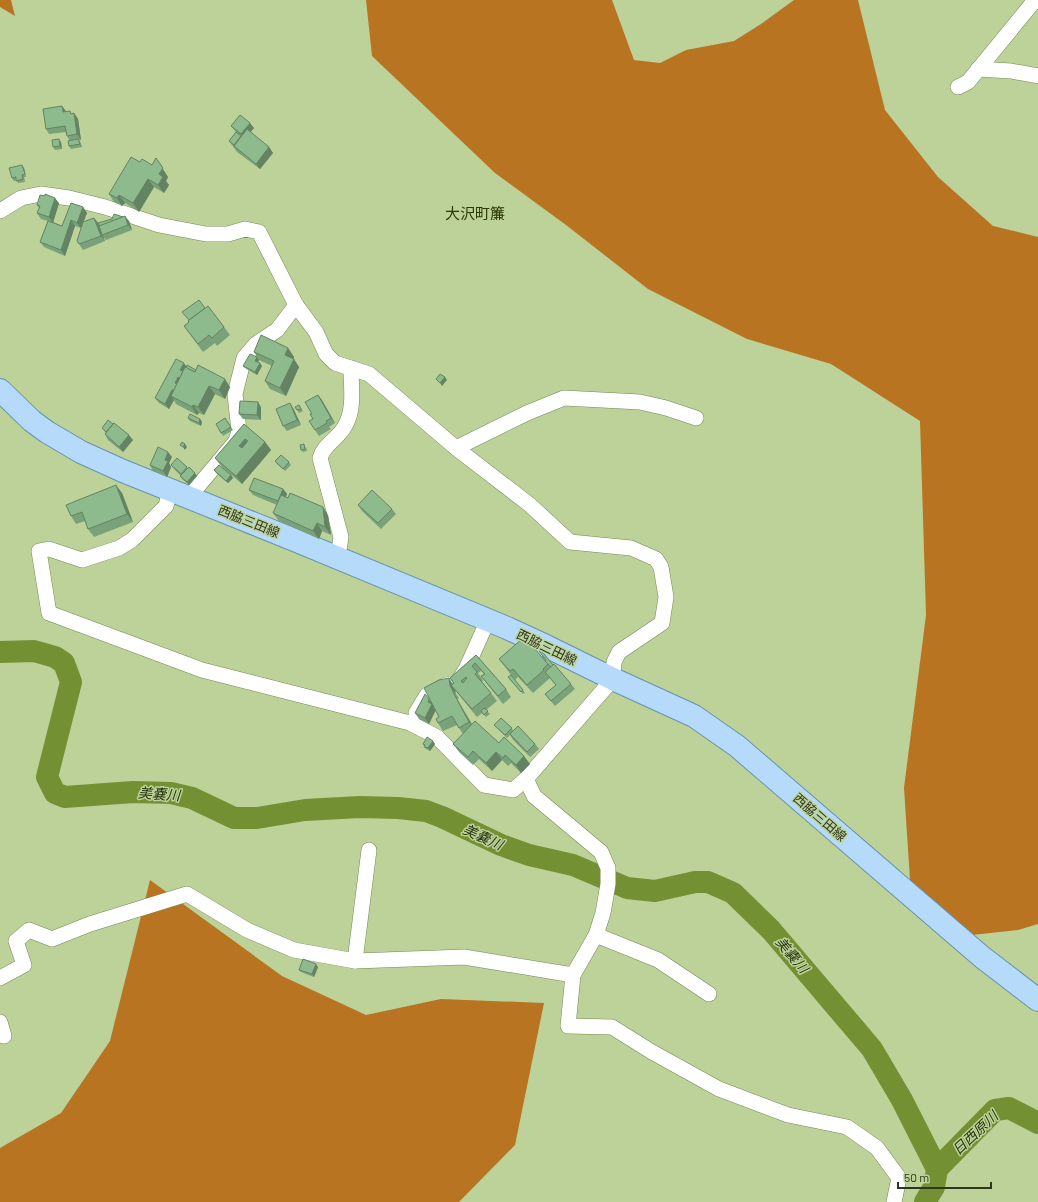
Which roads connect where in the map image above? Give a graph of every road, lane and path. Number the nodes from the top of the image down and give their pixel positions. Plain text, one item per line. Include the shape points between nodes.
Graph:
1 (1036, 0) edge
2 (978, 69) junction
3 (1038, 76) edge
4 (958, 87) dead end
5 (0, 212) edge
6 (296, 305) junction
7 (351, 368) junction
8 (0, 390) edge
9 (696, 418) dead end
10 (456, 448) junction
11 (180, 494) junction
12 (338, 557) junction
13 (488, 620) junction
14 (613, 680) junction
15 (410, 723) junction
16 (526, 780) junction
17 (369, 850) dead end
18 (596, 935) junction
19 (355, 961) junction
20 (573, 975) junction
21 (0, 978) edge
22 (709, 994) dead end
23 (1038, 1000) edge
24 (0, 1022) edge
25 (0, 1035) edge
26 (894, 1202) edge

1 - 2 street
2 - 3 street
2 - 4 street via 968,82
5 - 6 street via 21,198 41,194 69,198 159,225 206,234 228,234 245,229 259,232
6 - 7 street via 316,332 326,354 335,363
6 - 11 street via 277,330 256,344 244,358 235,394 239,431 236,441
7 - 10 street via 369,374
7 - 12 street via 351,408 345,427 322,450 320,458 341,537
8 - 11 main road, 西脇三田線 via 32,421 63,442 123,471
9 - 10 street via 640,402 564,398
10 - 14 street via 530,505 570,542 631,548 656,559 661,567 666,597 662,623 619,652 614,662
11 - 12 main road, 西脇三田線
11 - 15 street via 132,540 119,548 82,560 49,549 39,551 49,614 202,670
12 - 13 main road, 西脇三田線
13 - 14 main road, 西脇三田線
13 - 15 street via 466,669 457,682 427,695
14 - 16 street
14 - 23 main road, 西脇三田線 via 694,716 737,746 982,957
15 - 16 street via 437,737 484,785 513,790
16 - 18 street via 534,796 601,852 608,868 608,884
17 - 19 street
18 - 20 street
18 - 22 street via 658,960
19 - 20 street via 464,957
19 - 21 street via 294,950 246,930 187,894 90,924 52,939 29,930 16,941 24,965
20 - 26 street via 568,1026 612,1027 719,1089 788,1115 847,1127 877,1148 899,1178
24 - 25 street via 4,1036

